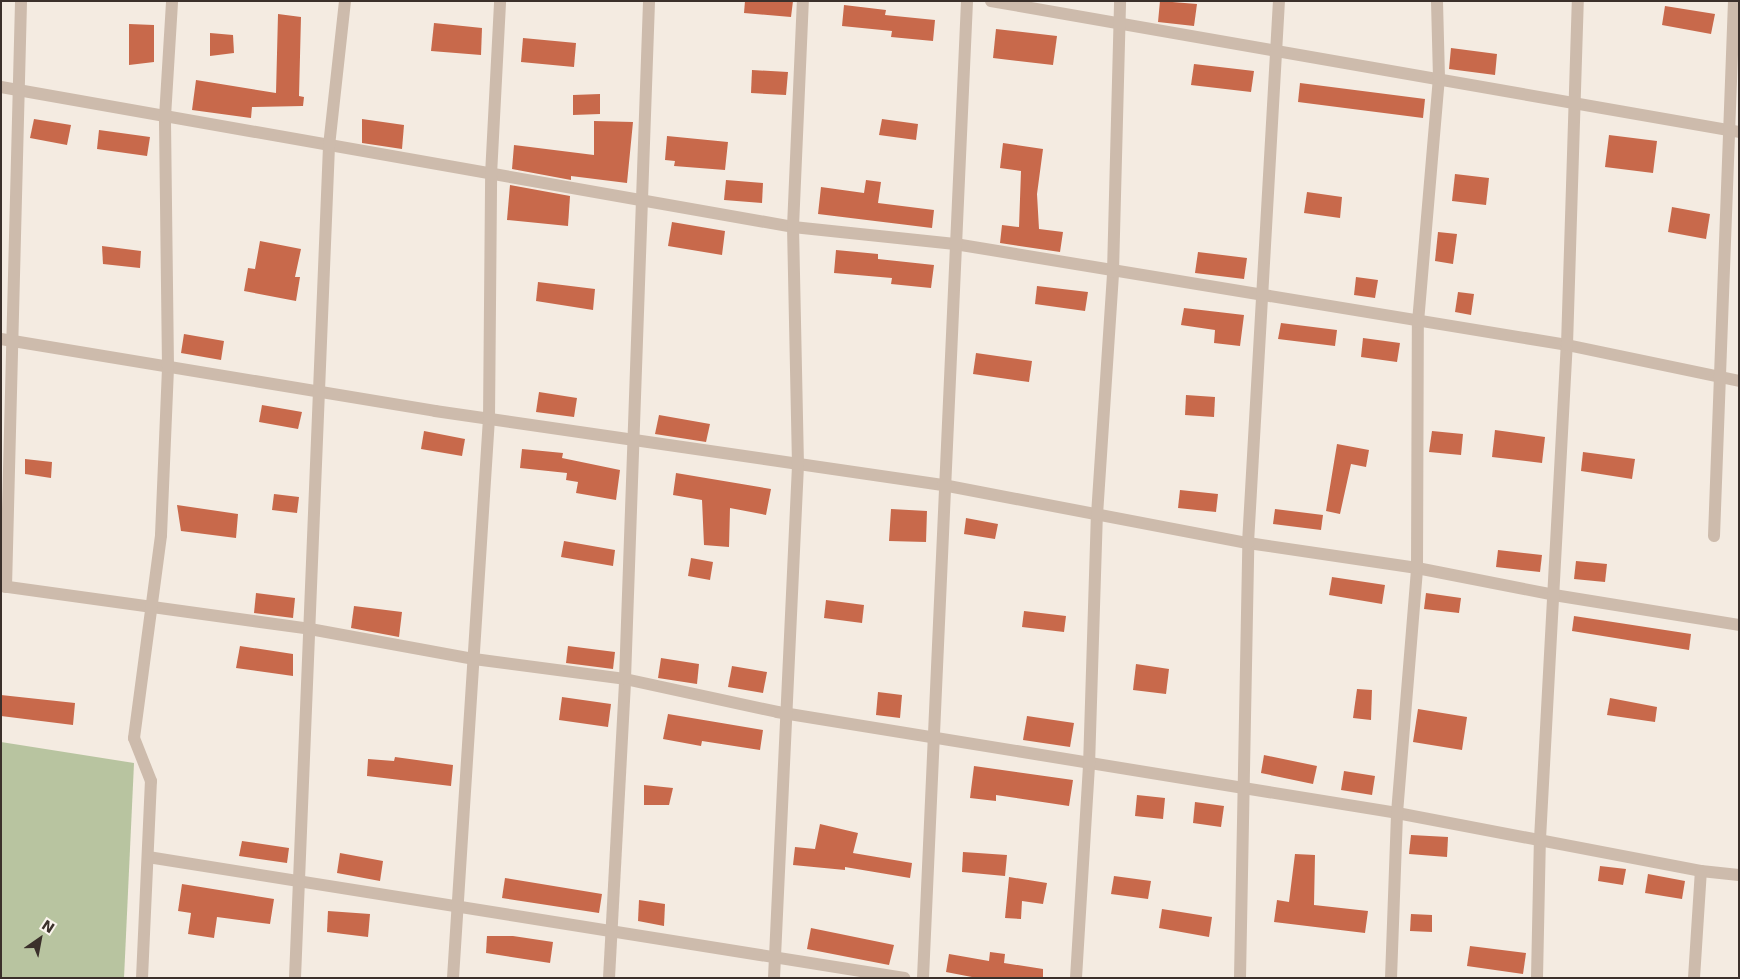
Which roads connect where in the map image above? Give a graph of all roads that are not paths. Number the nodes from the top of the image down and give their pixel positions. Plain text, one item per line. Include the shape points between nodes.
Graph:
1 (20, 1) edge
2 (172, 1) edge
3 (345, 1) edge
4 (500, 1) edge
5 (649, 1) edge
6 (803, 1) edge
7 (967, 1) edge
8 (991, 1) edge
9 (1120, 1) edge
10 (1279, 1) edge
11 (1437, 1) edge
12 (1578, 1) edge
13 (1734, 1) edge
14 (1120, 23) junction
15 (1278, 52) junction
16 (1439, 78) junction
17 (1, 87) edge
18 (20, 90) junction
19 (1575, 101) junction
20 (165, 117) junction
21 (1734, 131) edge
22 (329, 146) junction
23 (491, 175) junction
24 (643, 201) junction
25 (793, 227) junction
26 (955, 244) junction
27 (1113, 272) junction
28 (1262, 294) junction
29 (1418, 322) junction
30 (6, 340) edge
31 (1567, 345) junction
32 (168, 366) junction
33 (1722, 378) junction
34 (1739, 381) edge
35 (320, 392) junction
36 (489, 419) junction
37 (634, 440) junction
38 (798, 465) junction
39 (943, 485) junction
40 (1098, 514) junction
41 (1714, 536) dead end
42 (1248, 543) junction
43 (1417, 568) junction
44 (4, 587) edge
45 (1554, 595) junction
46 (154, 607) junction
47 (1739, 625) edge
48 (310, 629) junction
49 (474, 659) junction
50 (625, 679) junction
51 (788, 714) junction
52 (933, 737) junction
53 (1089, 766) junction
54 (1243, 789) junction
55 (1397, 813) junction
56 (1540, 839) junction
57 (148, 857) junction
58 (1701, 871) junction
59 (1739, 875) edge
60 (300, 883) junction
61 (458, 905) junction
62 (610, 932) junction
63 (775, 957) junction
64 (142, 978) edge
65 (295, 978) edge
66 (453, 978) edge
67 (609, 978) edge
68 (774, 978) edge
69 (904, 978) edge
70 (923, 978) edge
71 (1076, 978) edge
72 (1240, 978) edge
73 (1391, 978) edge
74 (1537, 978) edge
75 (1694, 978) edge

1 - 18 street
2 - 20 street
3 - 22 street
4 - 23 street
5 - 24 street
6 - 25 street
7 - 26 street
8 - 14 street
9 - 14 street
10 - 15 street
11 - 16 street
12 - 19 street
13 - 21 street
14 - 15 street
14 - 27 street
15 - 16 street
15 - 28 street
16 - 19 street
16 - 29 street
17 - 18 street
18 - 20 street
18 - 30 street
19 - 21 street
19 - 31 street
20 - 22 street
20 - 32 street
21 - 33 street
22 - 23 street
22 - 35 street
23 - 24 street
23 - 36 street
24 - 25 street
24 - 37 street
25 - 26 street
25 - 38 street
26 - 27 street
26 - 39 street
27 - 28 street
27 - 40 street
28 - 29 street
28 - 42 street
29 - 31 street
29 - 43 street
30 - 32 street
30 - 44 street
31 - 33 street
31 - 45 street
32 - 35 street
32 - 46 street via 162,535
33 - 34 street
33 - 41 street
35 - 36 street
35 - 48 street
36 - 37 street
36 - 49 street
37 - 38 street
37 - 50 street
38 - 39 street
38 - 51 street
39 - 40 street
39 - 52 street
40 - 42 street
40 - 53 street
42 - 43 street
42 - 54 street
43 - 45 street
43 - 55 street
44 - 46 street
45 - 47 street
45 - 56 street
46 - 48 street
46 - 57 street via 134,738 151,781
48 - 49 street
48 - 60 street
49 - 50 street
49 - 61 street
50 - 51 street
50 - 62 street
51 - 52 street
51 - 63 street
52 - 53 street
52 - 70 street
53 - 54 street
53 - 71 street
54 - 55 street
54 - 72 street
55 - 56 street
55 - 73 street
56 - 58 street
56 - 74 street
57 - 60 street
57 - 64 street
58 - 59 street
58 - 75 street
60 - 61 street
60 - 65 street
61 - 62 street
61 - 66 street
62 - 63 street
62 - 67 street
63 - 68 street
63 - 69 street

